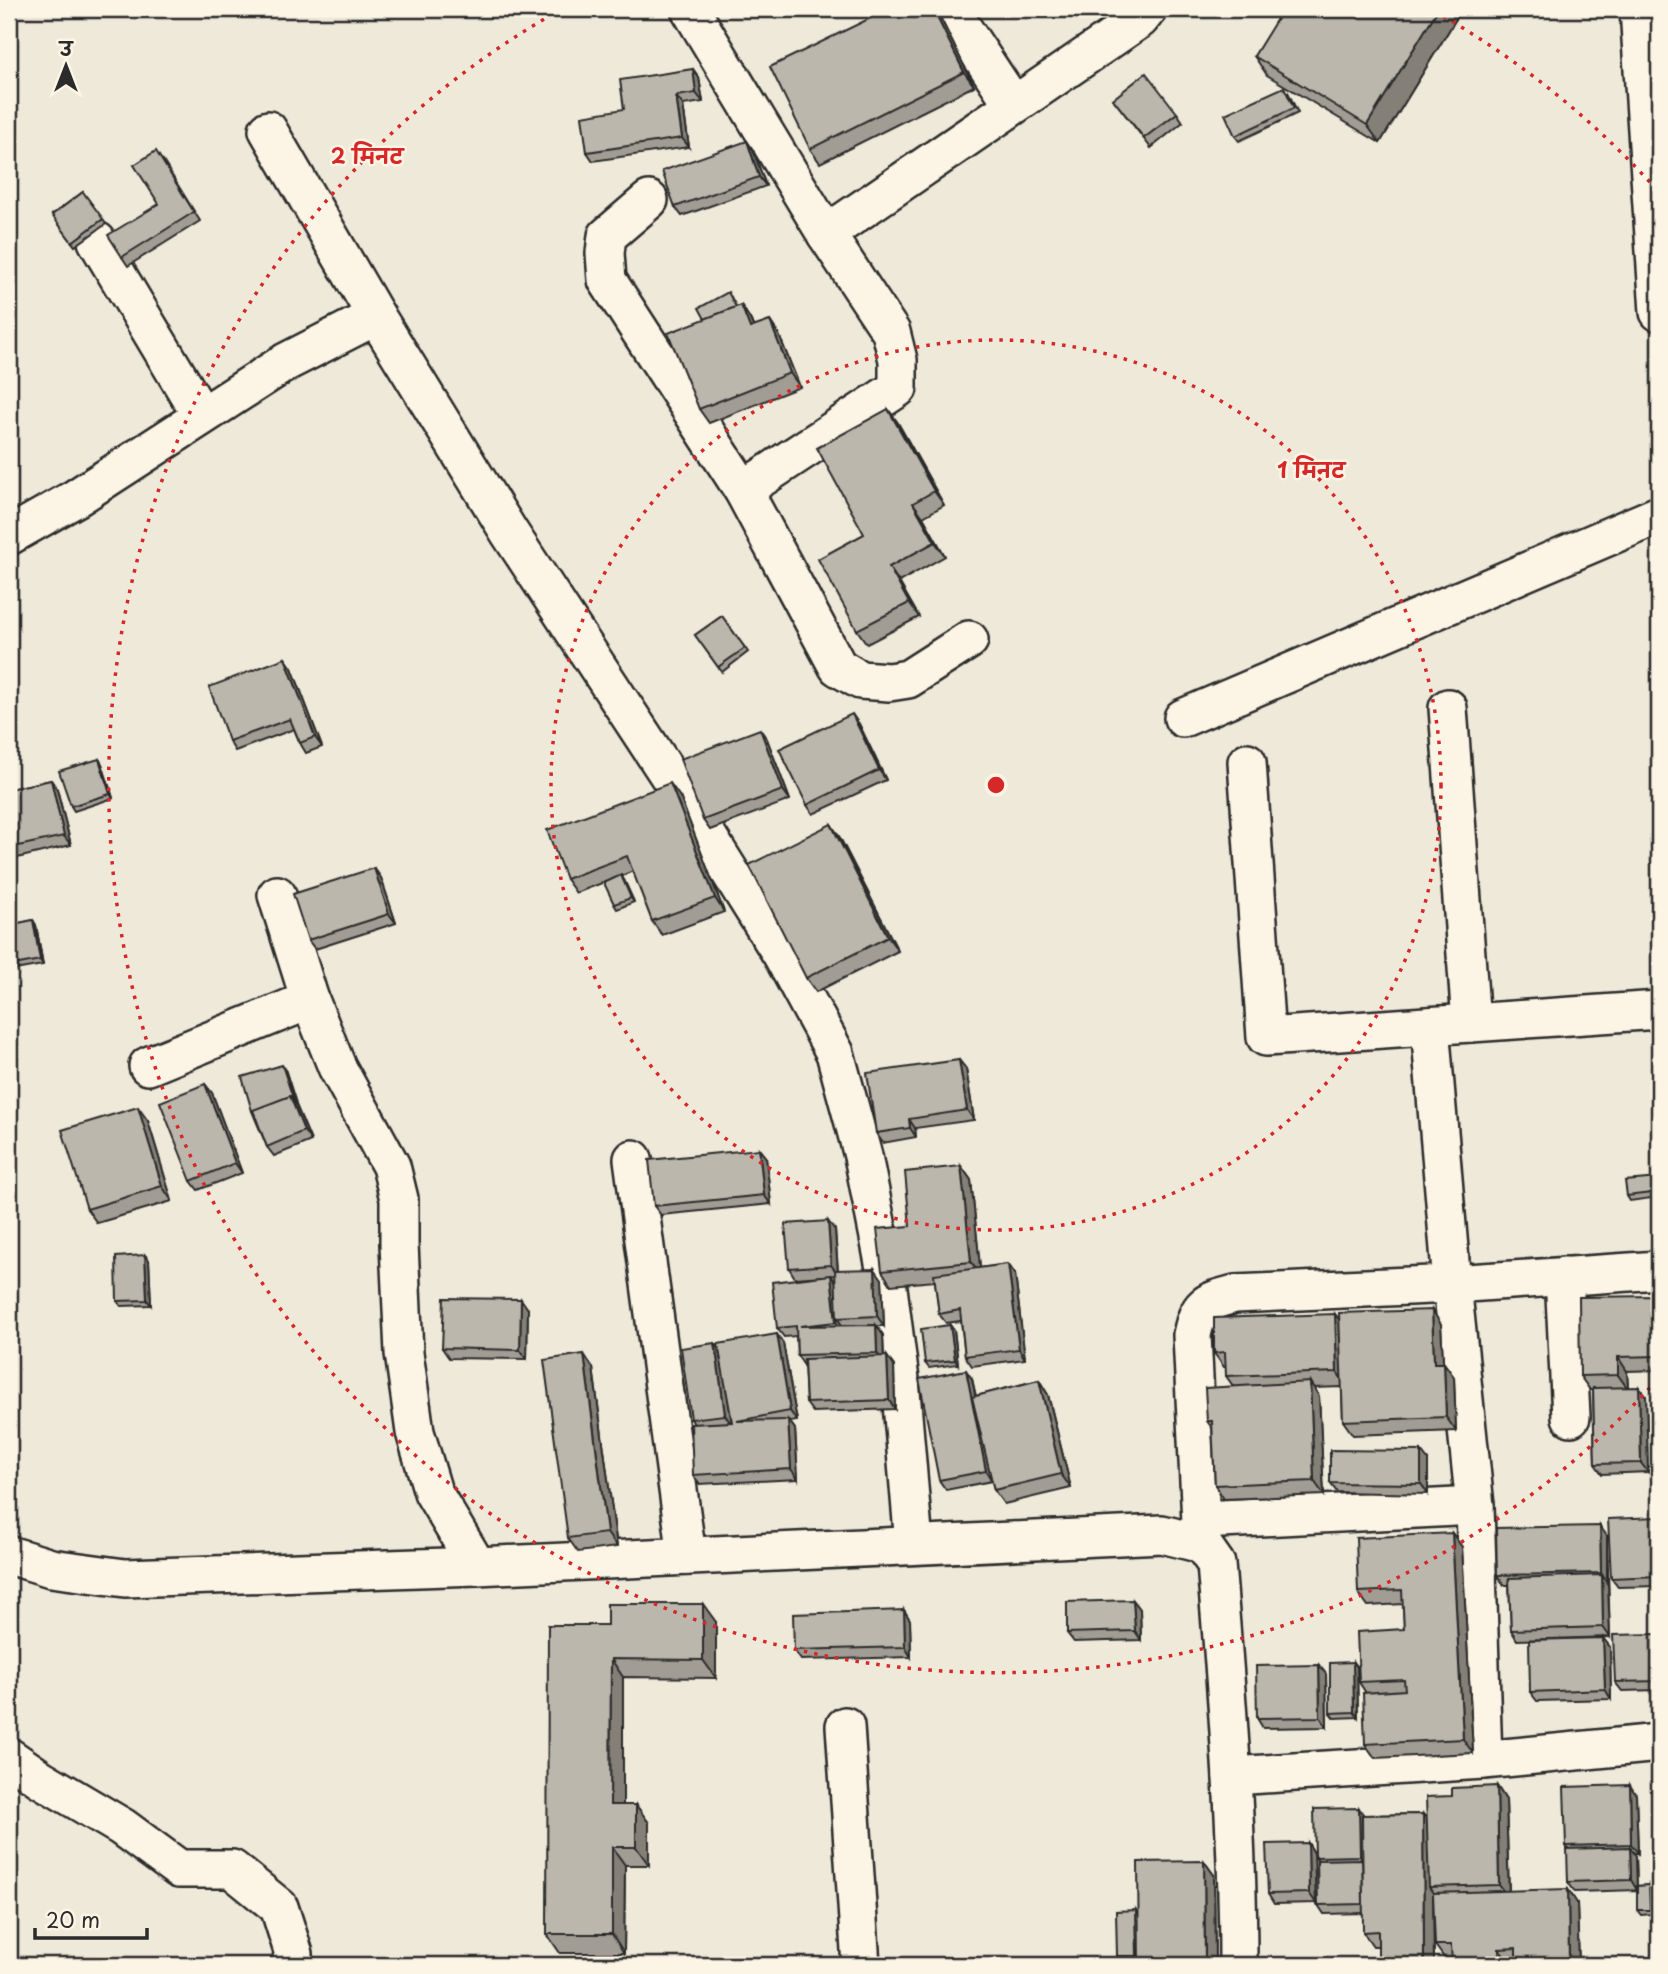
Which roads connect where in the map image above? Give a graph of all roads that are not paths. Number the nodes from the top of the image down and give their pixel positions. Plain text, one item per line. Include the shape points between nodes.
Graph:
1 (690, 9) edge
2 (950, 9) edge
3 (1148, 9) edge
4 (1639, 9) edge
5 (1013, 104) junction
6 (268, 130) dead end
7 (649, 200) dead end
8 (826, 234) junction
9 (97, 241) dead end
10 (1659, 312) edge
11 (376, 316) junction
12 (201, 415) junction
13 (743, 490) junction
14 (1659, 515) edge
15 (9, 536) edge
16 (969, 640) dead end
17 (1448, 708) dead end
18 (1183, 718) dead end
19 (1247, 762) dead end
20 (277, 895) dead end
21 (310, 1000) junction
22 (1659, 1010) edge
23 (1471, 1023) junction
24 (1430, 1026) junction
25 (148, 1066) dead end
26 (633, 1159) dead end
27 (1659, 1270) edge
28 (1563, 1276) junction
29 (1452, 1284) junction
30 (1571, 1417) dead end
31 (1475, 1506) junction
32 (1202, 1532) junction
33 (914, 1545) junction
34 (9, 1555) edge
35 (687, 1556) junction
36 (477, 1566) junction
37 (845, 1726) dead end
38 (1659, 1742) edge
39 (9, 1757) edge
40 (1483, 1760) junction
41 (1232, 1776) junction
42 (290, 1965) edge
43 (861, 1965) edge
44 (1238, 1965) edge

1 - 8 street
2 - 5 street
3 - 5 street via 1140,19
4 - 10 street
5 - 8 street
6 - 11 street
7 - 13 street via 607,236 607,280
8 - 13 street via 891,332 898,387
9 - 12 street
11 - 12 street via 286,362
11 - 33 street via 509,532 683,797 835,1053 863,1156 886,1273
12 - 15 street via 76,498
13 - 16 street via 838,667 860,680 908,679
14 - 18 street
17 - 23 street
19 - 24 street via 1266,1037
20 - 21 street
21 - 25 street
21 - 36 street via 337,1067 391,1166 399,1199 404,1353 415,1432 433,1492
22 - 23 street
23 - 24 street
24 - 29 street
26 - 35 street
27 - 28 street
28 - 29 street
28 - 30 street
29 - 31 street
29 - 32 street via 1235,1294 1209,1300 1196,1314 1192,1335
31 - 32 street
31 - 40 street
32 - 33 street
32 - 41 street via 1216,1564
33 - 35 street
34 - 36 street via 51,1568 125,1578
35 - 36 street
37 - 43 street
38 - 40 street
39 - 42 street via 122,1827 179,1869 232,1869 279,1907 294,1954
40 - 41 street
41 - 44 street

